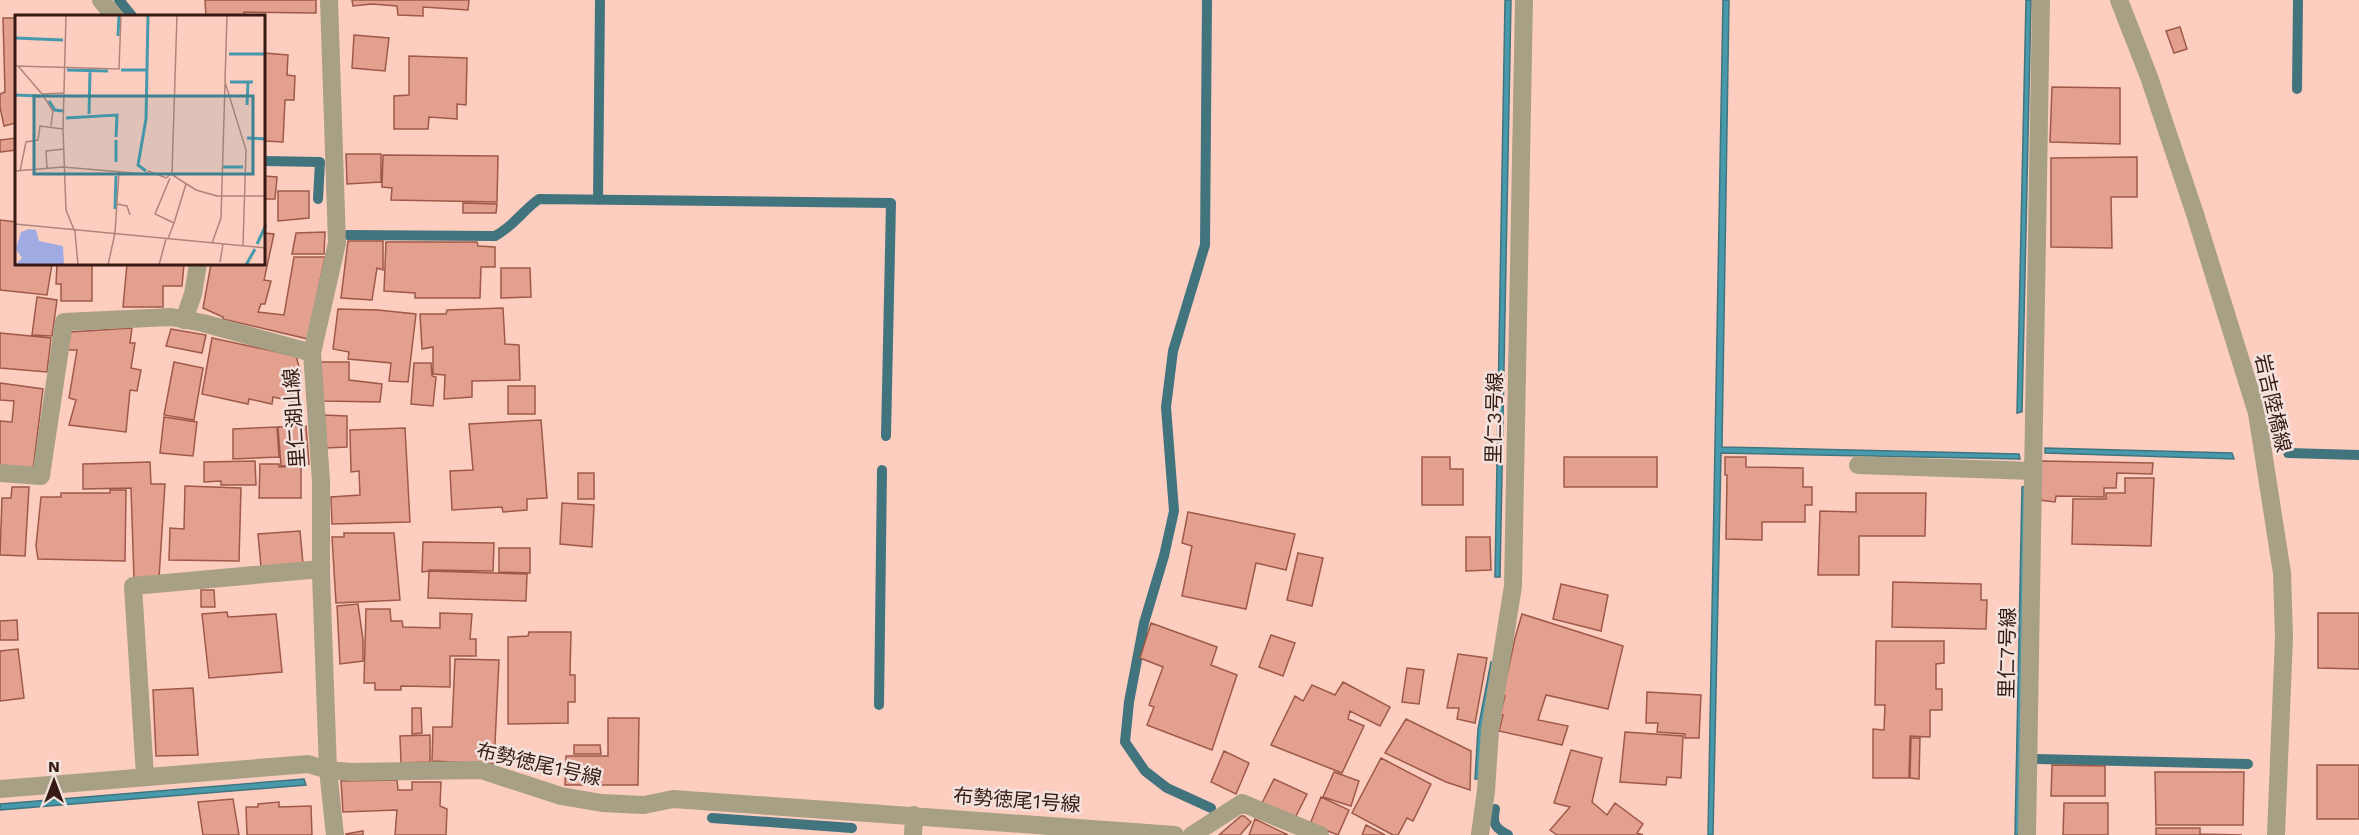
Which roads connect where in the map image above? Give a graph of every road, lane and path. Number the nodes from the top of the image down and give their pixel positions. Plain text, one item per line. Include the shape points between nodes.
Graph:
1 (101, 0) edge
2 (329, 0) edge
3 (1524, 0) edge
4 (2041, 0) edge
5 (2119, 0) edge
6 (113, 15) edge
7 (198, 266) edge
8 (184, 320) junction
9 (312, 353) junction
10 (1858, 465) dead end
11 (2033, 471) junction
12 (0, 473) edge
13 (321, 569) junction
14 (328, 770) junction
15 (145, 776) junction
16 (0, 789) edge
17 (914, 815) junction
18 (336, 835) edge
19 (913, 835) edge
20 (1175, 835) edge
21 (1192, 835) edge
22 (1320, 835) edge
23 (1480, 835) edge
24 (2027, 835) edge
25 (2277, 835) edge

1 - 6 street
2 - 9 street, 里仁湖山線 via 337,243
3 - 23 street, 里仁3号線 via 1513,586 1490,730
4 - 11 street, 里仁7号線
5 - 25 street, 岩吉陸橋線 via 2167,129 2257,413 2282,573 2284,637
7 - 8 street
8 - 9 street
8 - 12 street via 171,317 64,322 41,476
9 - 13 street, 里仁湖山線 via 321,481
10 - 11 street
11 - 24 street, 里仁7号線
13 - 14 street, 里仁湖山線
13 - 15 street via 134,586
14 - 15 street, 布勢徳尾1号線 via 308,764
14 - 17 street, 布勢徳尾1号線 via 481,770 561,796 602,803 644,805 673,799
14 - 18 street, 里仁湖山線
15 - 16 street, 布勢徳尾1号線
17 - 19 street
17 - 20 street, 布勢徳尾1号線
21 - 22 street via 1242,803

